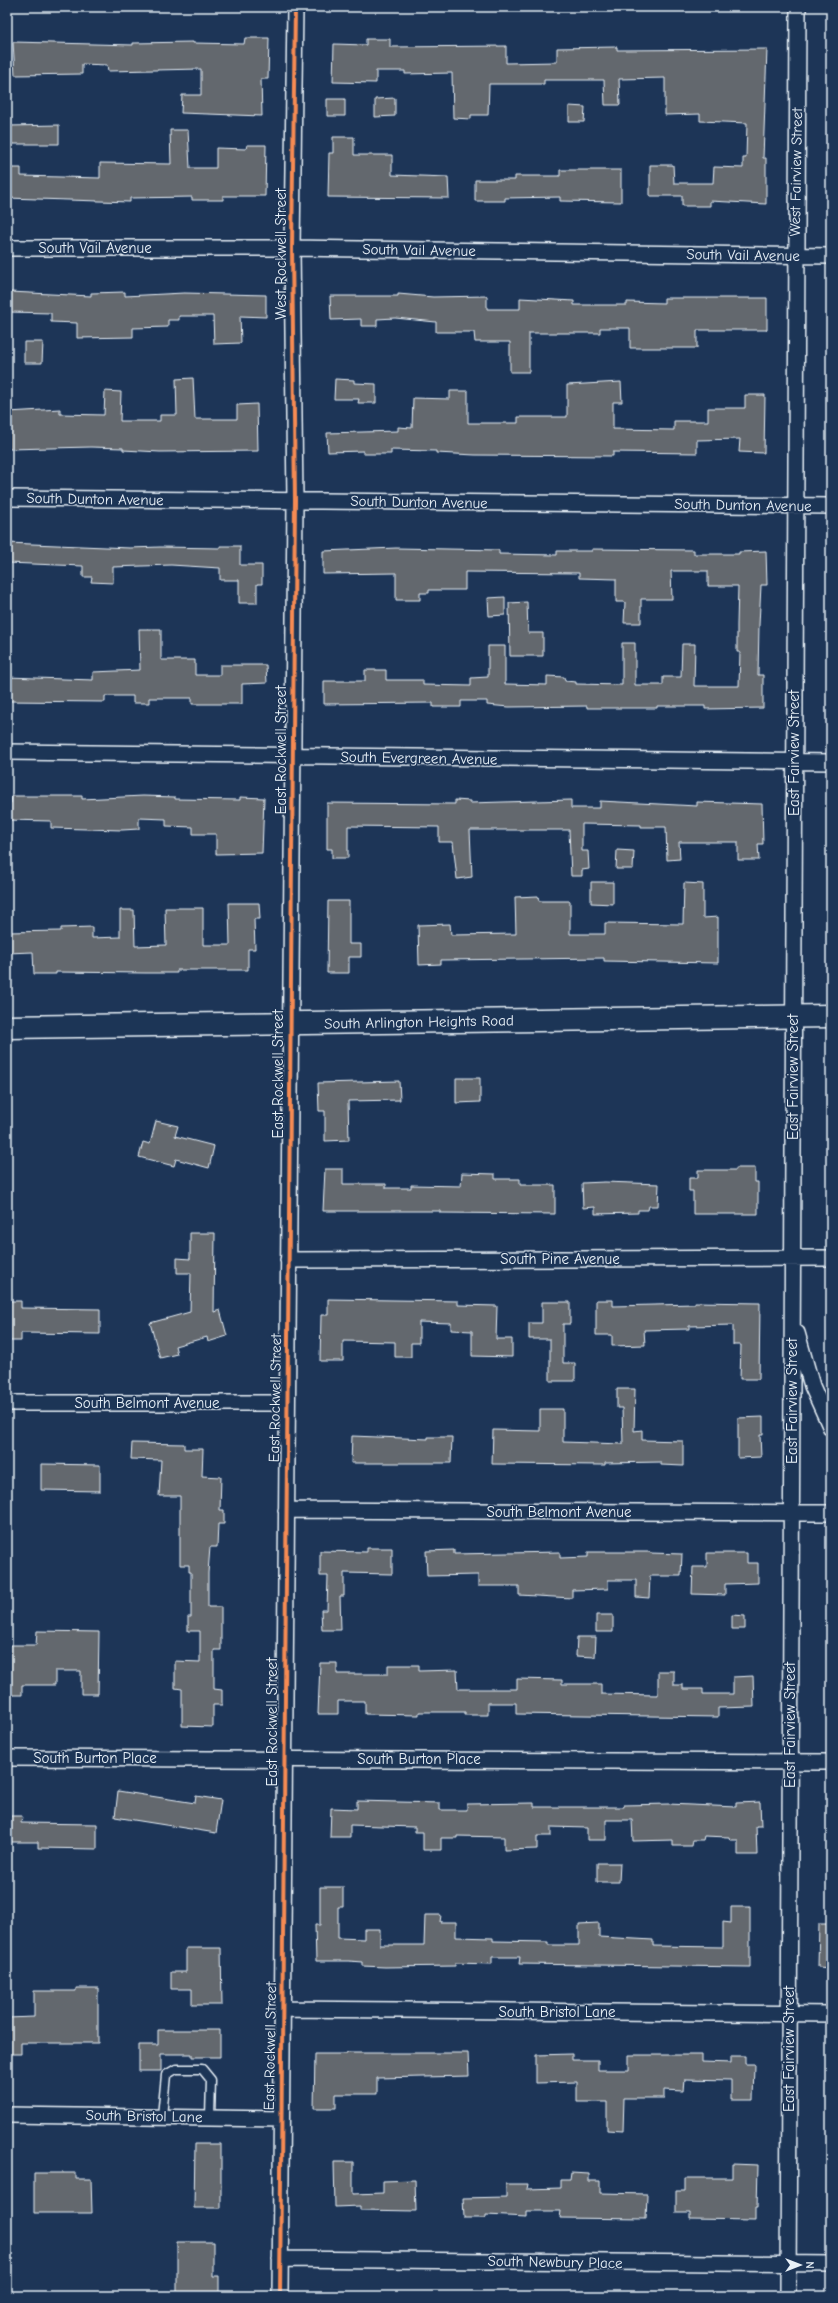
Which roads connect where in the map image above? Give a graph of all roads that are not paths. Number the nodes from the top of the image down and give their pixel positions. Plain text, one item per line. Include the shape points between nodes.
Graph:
1 (294, 7) edge
2 (798, 7) edge
3 (7, 248) edge
4 (292, 248) junction
5 (795, 256) junction
6 (831, 256) edge
7 (7, 498) edge
8 (295, 500) junction
9 (795, 506) junction
10 (831, 506) edge
11 (7, 752) edge
12 (293, 757) junction
13 (794, 762) junction
14 (831, 762) edge
15 (831, 1016) edge
16 (794, 1017) junction
17 (290, 1023) junction
18 (7, 1027) edge
19 (792, 1258) junction
20 (831, 1258) edge
21 (288, 1260) junction
22 (792, 1316) junction
23 (7, 1403) edge
24 (287, 1403) junction
25 (831, 1428) edge
26 (286, 1510) junction
27 (791, 1513) junction
28 (831, 1513) edge
29 (7, 1758) edge
30 (284, 1758) junction
31 (790, 1761) junction
32 (831, 1762) edge
33 (282, 2009) junction
34 (789, 2014) junction
35 (831, 2014) edge
36 (7, 2115) edge
37 (162, 2116) junction
38 (210, 2117) junction
39 (281, 2119) junction
40 (280, 2259) junction
41 (788, 2264) junction
42 (831, 2264) edge
43 (280, 2296) edge
44 (788, 2296) edge

1 - 4 street, West Rockwell Street
2 - 5 street, West Fairview Street
3 - 4 street, South Vail Avenue
4 - 5 street, South Vail Avenue
4 - 8 street, West Rockwell Street
5 - 6 street, South Vail Avenue
5 - 9 street, West Fairview Street
7 - 8 street, South Dunton Avenue
8 - 9 street, South Dunton Avenue
8 - 12 street, East Rockwell Street
9 - 10 street, South Dunton Avenue
9 - 13 street, East Fairview Street
11 - 12 street, South Evergreen Avenue
12 - 13 street, South Evergreen Avenue
12 - 17 street, East Rockwell Street
13 - 14 street, South Evergreen Avenue
13 - 16 street, East Fairview Street
15 - 16 main road, South Arlington Heights Road
16 - 17 main road, South Arlington Heights Road
16 - 19 street, East Fairview Street
17 - 18 main road, South Arlington Heights Road
17 - 21 street, East Rockwell Street
19 - 20 street, South Pine Avenue
19 - 21 street, South Pine Avenue
19 - 22 street, East Fairview Street
21 - 24 street, East Rockwell Street
22 - 25 street via 812,1386
22 - 27 street, East Fairview Street
23 - 24 street, South Belmont Avenue
24 - 26 street, East Rockwell Street
26 - 27 street, South Belmont Avenue
26 - 30 street, East Rockwell Street
27 - 28 street, South Belmont Avenue
27 - 31 street, East Fairview Street
29 - 30 street, South Burton Place
30 - 31 street, South Burton Place
30 - 33 street, East Rockwell Street
31 - 32 street, South Burton Place
31 - 34 street, East Fairview Street
33 - 34 street, South Bristol Lane
33 - 39 street, East Rockwell Street
34 - 35 street, South Bristol Lane
34 - 41 street, East Fairview Street
36 - 37 street, South Bristol Lane
37 - 38 street, South Bristol Lane
37 - 38 lane via 166,2075 176,2069 202,2069 211,2080
38 - 39 street, South Bristol Lane
39 - 40 street, East Rockwell Street
40 - 41 street, South Newbury Place
40 - 43 street, East Rockwell Street
41 - 42 street, South Newbury Place
41 - 44 street, East Fairview Street

